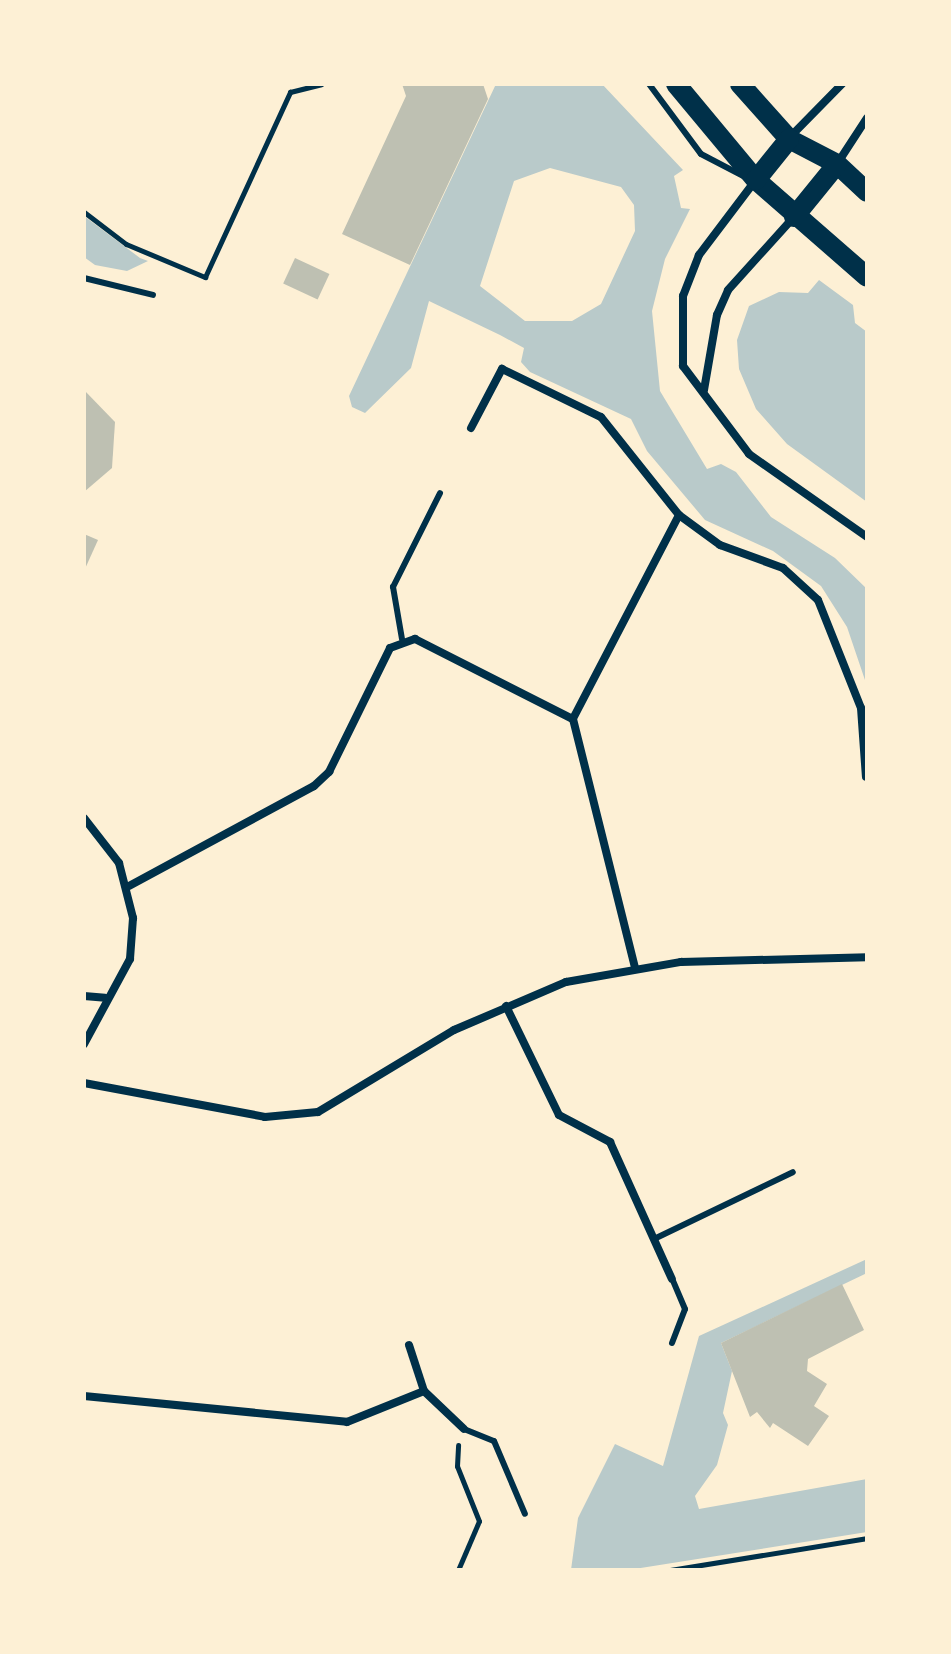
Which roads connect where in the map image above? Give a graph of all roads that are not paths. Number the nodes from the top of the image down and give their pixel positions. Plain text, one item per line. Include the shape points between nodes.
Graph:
1 (649, 84) edge
2 (676, 84) edge
3 (740, 84) edge
4 (842, 84) edge
5 (867, 118) edge
6 (789, 139) junction
7 (837, 164) junction
8 (756, 180) junction
9 (867, 192) edge
10 (794, 217) junction
11 (867, 277) edge
12 (84, 278) edge
13 (153, 295) dead end
14 (704, 390) junction
15 (471, 428) dead end
16 (440, 493) dead end
17 (679, 515) junction
18 (867, 537) edge
19 (402, 639) junction
20 (573, 719) junction
21 (866, 777) edge
22 (84, 818) edge
23 (129, 886) junction
24 (867, 957) edge
25 (635, 967) junction
26 (84, 996) edge
27 (105, 998) junction
28 (506, 1006) junction
29 (84, 1044) edge
30 (84, 1083) edge
31 (793, 1172) dead end
32 (654, 1239) junction
33 (672, 1279) joint
34 (672, 1343) dead end
35 (409, 1345) dead end
36 (424, 1391) junction
37 (84, 1396) edge
38 (464, 1429) joint
39 (525, 1514) dead end

1 - 8 lane via 701,154
2 - 8 main road
3 - 6 main road
4 - 6 street
5 - 7 street
6 - 7 main road
6 - 8 main road
7 - 9 main road
7 - 10 main road
8 - 10 main road
8 - 14 street via 708,240 683,296 683,366
10 - 11 main road
10 - 14 street via 728,290 717,315
12 - 13 lane
14 - 18 street via 749,454
15 - 17 street via 502,369 601,417
16 - 19 lane via 393,587
17 - 20 street
17 - 21 street via 720,545 783,568 818,600 861,708
19 - 20 street
19 - 23 street via 314,786
20 - 25 street
22 - 23 street via 103,836
23 - 27 street via 130,959
24 - 25 street
25 - 28 street
26 - 27 street
27 - 29 street
28 - 30 street via 318,1112 251,1116
28 - 32 street via 559,1115 610,1142
31 - 32 lane
32 - 33 street
33 - 34 lane via 685,1309
35 - 36 street
36 - 37 street via 347,1422
36 - 38 street
38 - 39 lane via 494,1441

